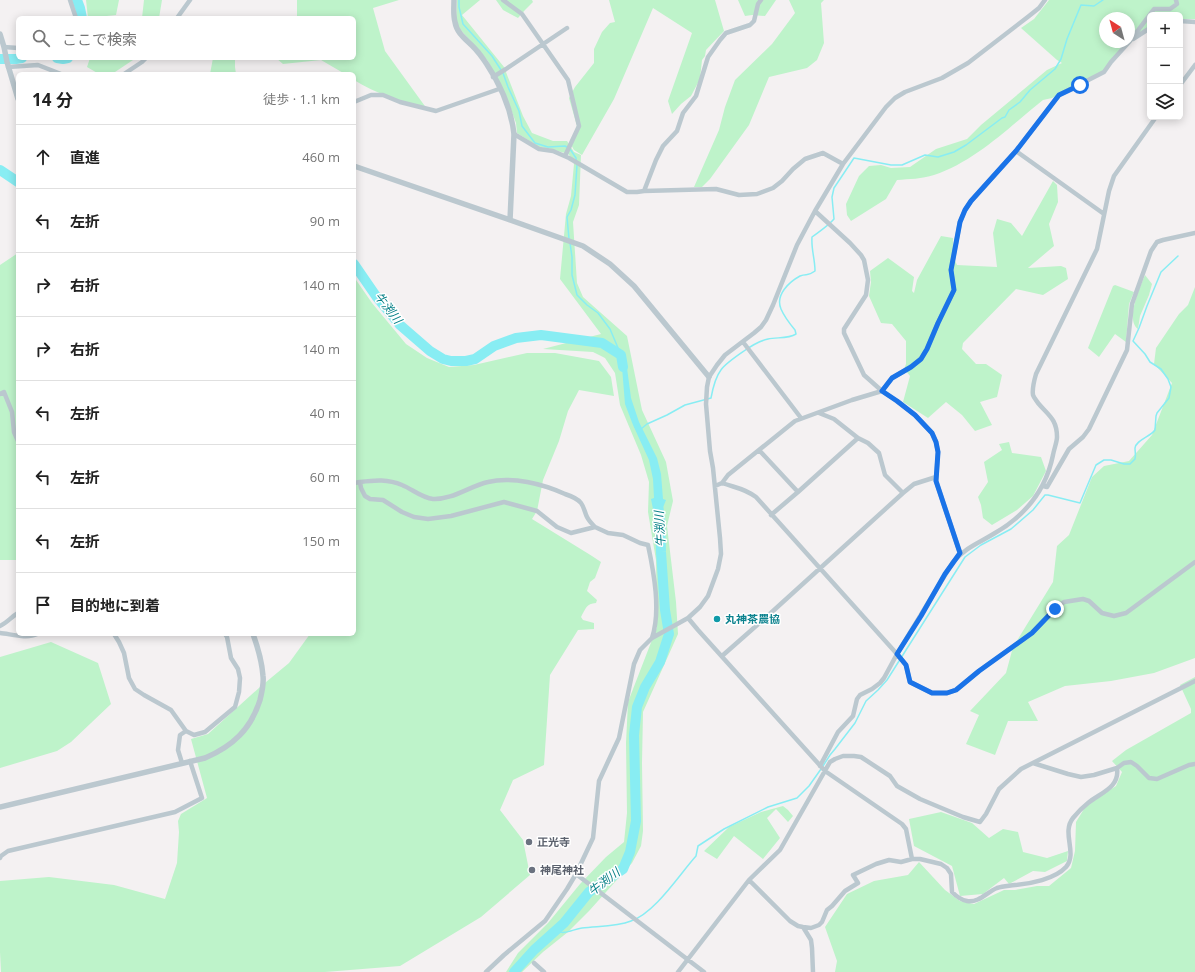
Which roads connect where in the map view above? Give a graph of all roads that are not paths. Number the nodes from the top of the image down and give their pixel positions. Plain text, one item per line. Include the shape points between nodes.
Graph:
1 (70, 0) edge
2 (190, 0) edge
3 (454, 0) edge
4 (504, 0) edge
5 (761, 0) edge
6 (1045, 0) edge
7 (1176, 0) edge
8 (75, 16) edge
9 (178, 16) edge
10 (1183, 21) edge
11 (1195, 22) edge
12 (567, 28) dead end
13 (1147, 30) edge
14 (0, 34) edge
15 (1135, 34) edge
16 (1135, 38) edge
17 (543, 44) junction
18 (16, 48) edge
19 (1124, 48) edge
20 (5, 49) junction
21 (144, 60) edge
22 (7, 64) junction
23 (1195, 65) edge
24 (56, 72) edge
25 (127, 72) edge
26 (493, 77) junction
27 (1181, 84) edge
28 (499, 89) junction
29 (16, 90) edge
30 (356, 101) edge
31 (1154, 120) edge
32 (514, 134) junction
33 (1016, 151) junction
34 (565, 156) junction
35 (843, 164) junction
36 (356, 167) edge
37 (644, 191) junction
38 (815, 211) junction
39 (1104, 214) junction
40 (510, 220) junction
41 (1195, 233) edge
42 (743, 342) junction
43 (709, 377) junction
44 (882, 391) junction
45 (0, 394) edge
46 (819, 413) junction
47 (801, 418) junction
48 (16, 436) edge
49 (858, 438) junction
50 (759, 450) junction
51 (936, 477) junction
52 (360, 482) junction
53 (356, 483) edge
54 (722, 483) junction
55 (715, 486) junction
56 (1043, 486) junction
57 (798, 492) junction
58 (903, 493) junction
59 (771, 515) junction
60 (594, 527) junction
61 (960, 553) junction
62 (1195, 562) edge
63 (820, 569) junction
64 (16, 614) edge
65 (688, 618) junction
66 (0, 626) edge
67 (0, 633) edge
68 (16, 635) edge
69 (115, 636) edge
70 (226, 636) edge
71 (254, 636) edge
72 (652, 638) junction
73 (897, 654) junction
74 (722, 656) junction
75 (1195, 681) edge
76 (186, 731) junction
77 (190, 761) junction
78 (182, 763) junction
79 (1033, 763) junction
80 (1195, 764) edge
81 (820, 766) junction
82 (1117, 768) junction
83 (825, 771) junction
84 (0, 807) edge
85 (0, 858) edge
86 (912, 859) junction
87 (576, 874) junction
88 (749, 880) junction
89 (803, 927) junction
90 (688, 960) junction
91 (534, 964) dead end
92 (486, 972) edge
93 (544, 972) edge
94 (678, 972) edge
95 (704, 972) edge
96 (813, 972) edge

1 - 8 street
2 - 9 street
3 - 26 street via 457,28 476,50
4 - 17 street via 522,14
5 - 37 street via 754,21 750,25 726,33 708,57 696,96 683,113 677,131 663,146
6 - 35 street via 1039,8 968,63 942,78 895,98
7 - 15 street via 1177,4 1170,8 1154,9
10 - 11 street
12 - 17 street
13 - 16 street
14 - 20 street
17 - 26 street
17 - 34 street via 568,80 579,126
18 - 20 street
19 - 33 street via 1104,72 1059,95
20 - 22 street
21 - 25 street
22 - 24 street via 38,65
22 - 29 street
23 - 27 street
26 - 28 street
28 - 30 street via 436,111 383,96 371,95
28 - 32 street via 510,113
31 - 39 street via 1114,176
32 - 34 street via 539,149
32 - 40 street
33 - 39 street
33 - 44 street via 965,210 960,222 951,270 954,290 927,349 921,359 892,378
34 - 37 street via 627,192
35 - 37 street via 823,153 805,159 773,188 757,194 739,195 716,189
35 - 38 street
36 - 40 street
38 - 42 street via 796,245 766,320
38 - 44 street via 864,260 868,280 866,295 844,329 844,333 864,375
39 - 56 street via 1097,249 1036,374 1034,396 1055,424 1057,437 1052,462
40 - 43 street via 583,246 610,264 634,286
41 - 56 street via 1157,242 1151,251 1132,304 1127,350 1089,429 1069,449 1047,487
42 - 43 street via 716,364
42 - 47 street
43 - 55 street via 706,404
44 - 46 street
44 - 51 street via 915,415 932,433 938,452
45 - 48 street via 4,392 11,408
46 - 47 street
46 - 49 street via 834,419
47 - 50 street
49 - 57 street
49 - 58 street via 879,452 885,475
50 - 54 street
50 - 57 street
51 - 58 street via 914,484
51 - 61 street
52 - 53 street
52 - 60 street via 391,481 432,499 445,498 489,482 506,480 537,483 576,499 581,503
52 - 60 street via 365,496 383,500 414,518 451,516 504,502 537,511 557,527 571,533
54 - 55 street
54 - 59 street via 750,492
55 - 65 street via 721,554 718,569 708,596
56 - 61 street via 1029,506 1010,524
57 - 59 street
58 - 63 street
59 - 63 street
60 - 72 street via 648,545 656,610
61 - 73 street
62 - 73 street via 1126,613 1114,616 1102,614 1089,601 1083,599 1064,602 1032,633 956,690 947,693 932,693 910,682 906,665
63 - 73 street
63 - 74 street
64 - 66 street
65 - 72 street
65 - 74 street
67 - 68 street
69 - 76 street via 124,653 129,678 135,689 171,710
70 - 76 street via 231,658 240,678 235,707 205,732 194,735
71 - 77 street via 263,675 255,715 240,736 227,746 215,754
72 - 87 street via 640,650 634,664 619,738 599,781 593,838
73 - 81 street via 880,683 860,695 853,716 838,732
74 - 81 street
75 - 79 street
76 - 78 street via 180,735 178,750
77 - 78 street
77 - 85 street via 202,798 196,802 175,812 8,851
78 - 84 street
79 - 82 street via 1081,777
79 - 83 street via 1015,774 999,789 980,822 963,817 897,786 890,776 861,757 843,756 835,759
80 - 82 street via 1157,779 1149,778 1131,762
81 - 83 street
82 - 86 street via 1116,780 1109,789 1087,803 1072,819 1068,833 1070,862 1050,877 997,888 976,900 967,901 958,898 952,892 951,874 947,868 934,862
83 - 86 street via 902,824 906,829
83 - 88 street via 780,850
86 - 89 street via 901,862 889,860 853,875 858,883 845,890 827,910 822,922 811,928
87 - 90 street
87 - 92 street via 548,918
88 - 89 street via 790,921
88 - 90 street
89 - 96 street via 811,940
90 - 94 street
90 - 95 street
91 - 93 street

